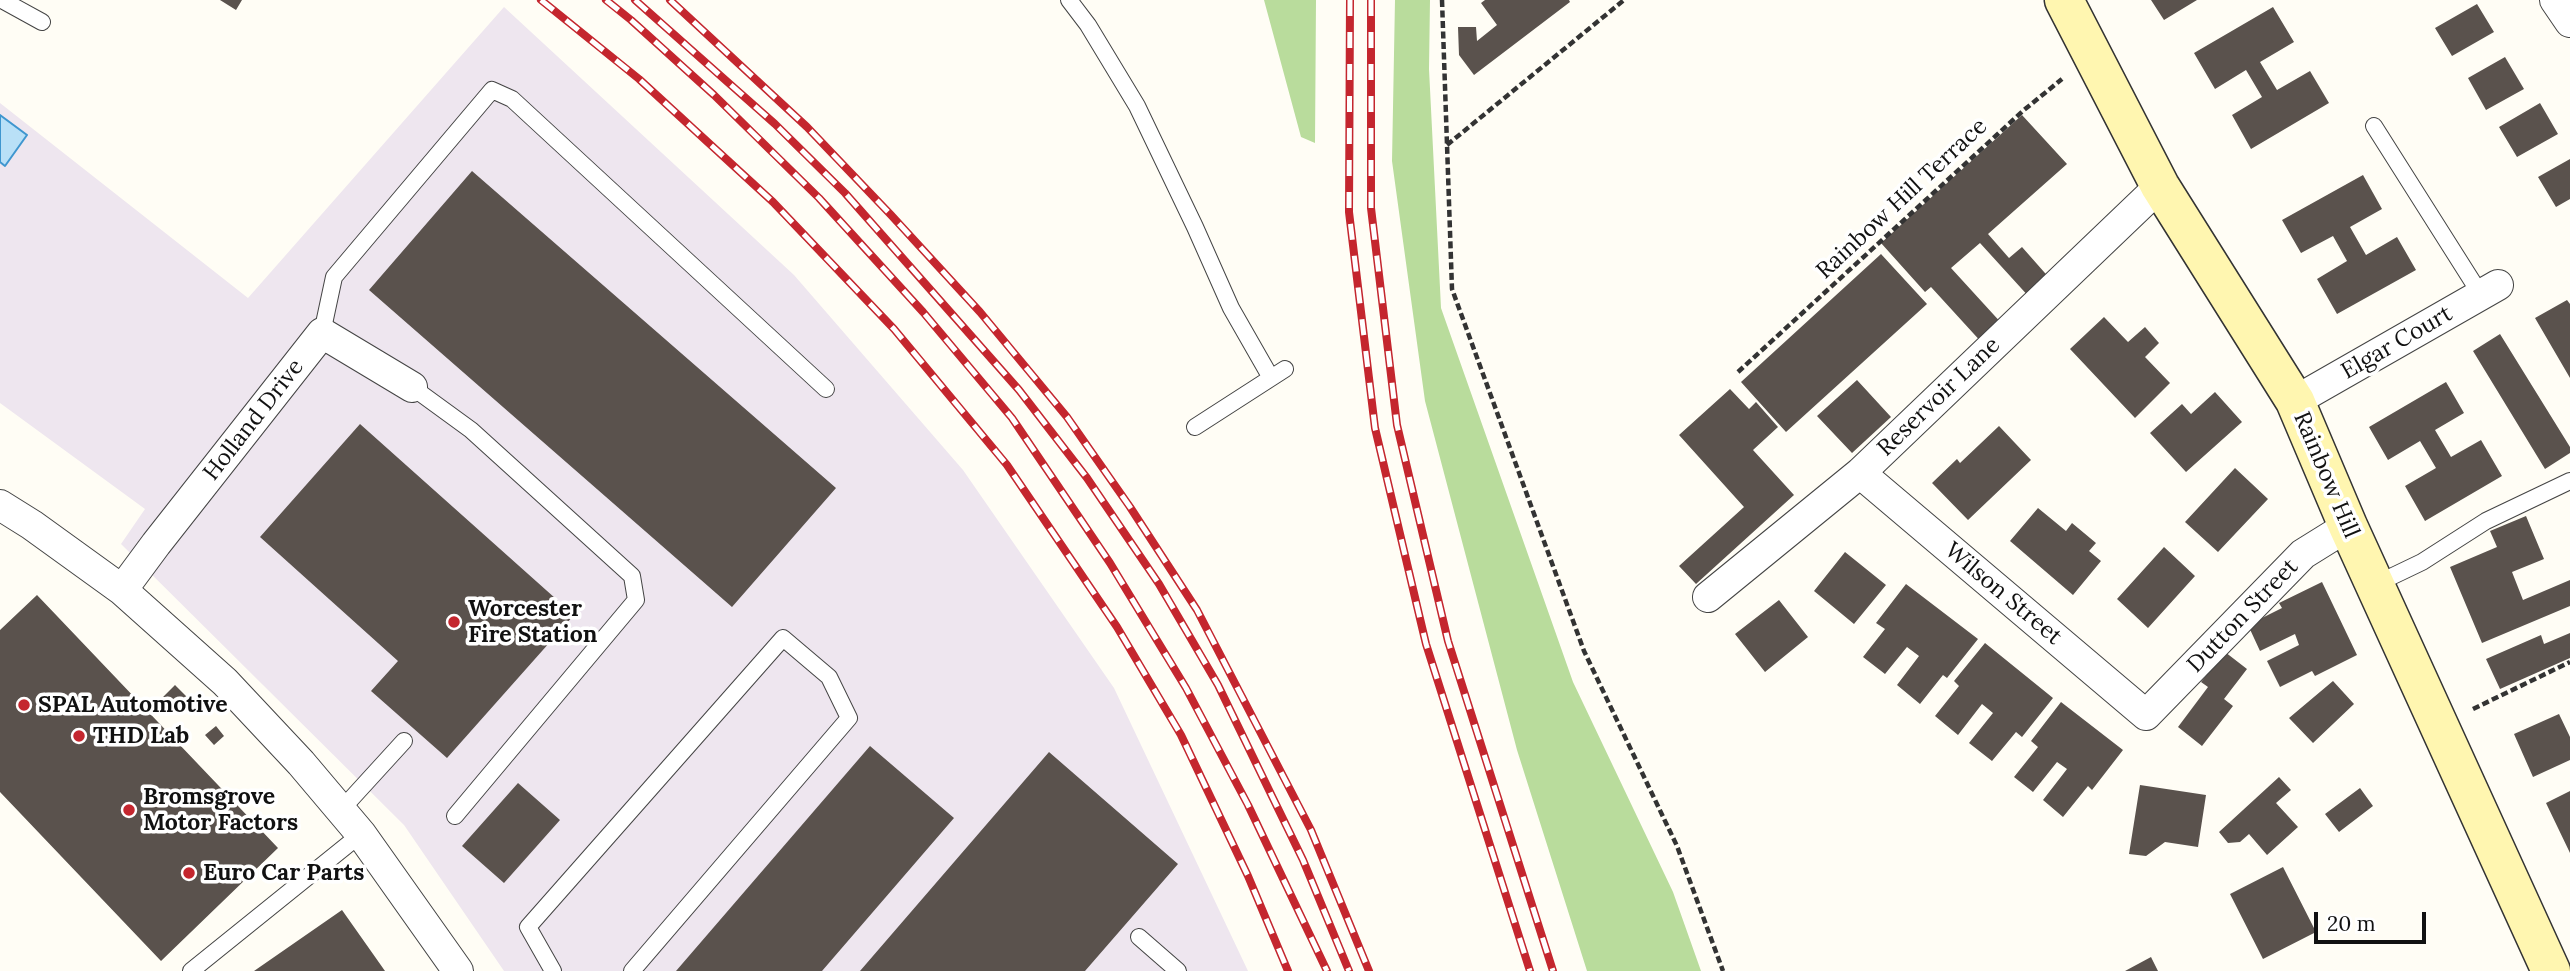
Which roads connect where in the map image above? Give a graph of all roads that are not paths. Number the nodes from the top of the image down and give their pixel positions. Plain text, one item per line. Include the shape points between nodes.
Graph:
1 (2, 0) edge
2 (1069, 0) edge
3 (2064, 0) edge
4 (2555, 0) edge
5 (42, 22) dead end
6 (2570, 22) edge
7 (2374, 126) dead end
8 (2160, 186) junction
9 (2489, 290) joint
10 (323, 333) junction
11 (412, 387) joint
12 (826, 389) dead end
13 (2295, 401) junction
14 (1195, 427) dead end
15 (1860, 473) junction
16 (2570, 481) edge
17 (0, 505) edge
18 (2348, 526) junction
19 (2374, 585) junction
20 (122, 590) junction
21 (1708, 597) dead end
22 (2146, 715) joint
23 (404, 741) dead end
24 (341, 810) junction
25 (454, 816) dead end
26 (360, 834) junction
27 (1139, 937) dead end
28 (191, 971) edge
29 (458, 971) edge
30 (552, 971) edge
31 (632, 971) edge
32 (1178, 971) edge
33 (2551, 971) edge

1 - 5 lane
2 - 14 lane via 1137,106 1231,308 1278,374
3 - 8 main road, Rainbow Hill
4 - 6 street
7 - 9 lane
8 - 13 main road, Rainbow Hill
8 - 15 street, Reservoir Lane
9 - 13 street, Elgar Court
10 - 11 street
10 - 12 lane via 334,277 492,90 512,99
10 - 20 street, Holland Drive
11 - 25 lane via 471,430 632,576 636,600
13 - 18 main road, Rainbow Hill
15 - 21 street, Reservoir Lane
15 - 22 street, Wilson Street
16 - 19 lane via 2486,521 2422,562
17 - 20 street
18 - 19 main road, Rainbow Hill
18 - 22 street, Dutton Street via 2303,554
19 - 33 main road, Rainbow Hill
20 - 24 street via 225,682
23 - 24 lane
24 - 26 street
26 - 28 lane
26 - 29 street
27 - 32 lane
30 - 31 lane via 528,927 783,638 829,677 849,718

